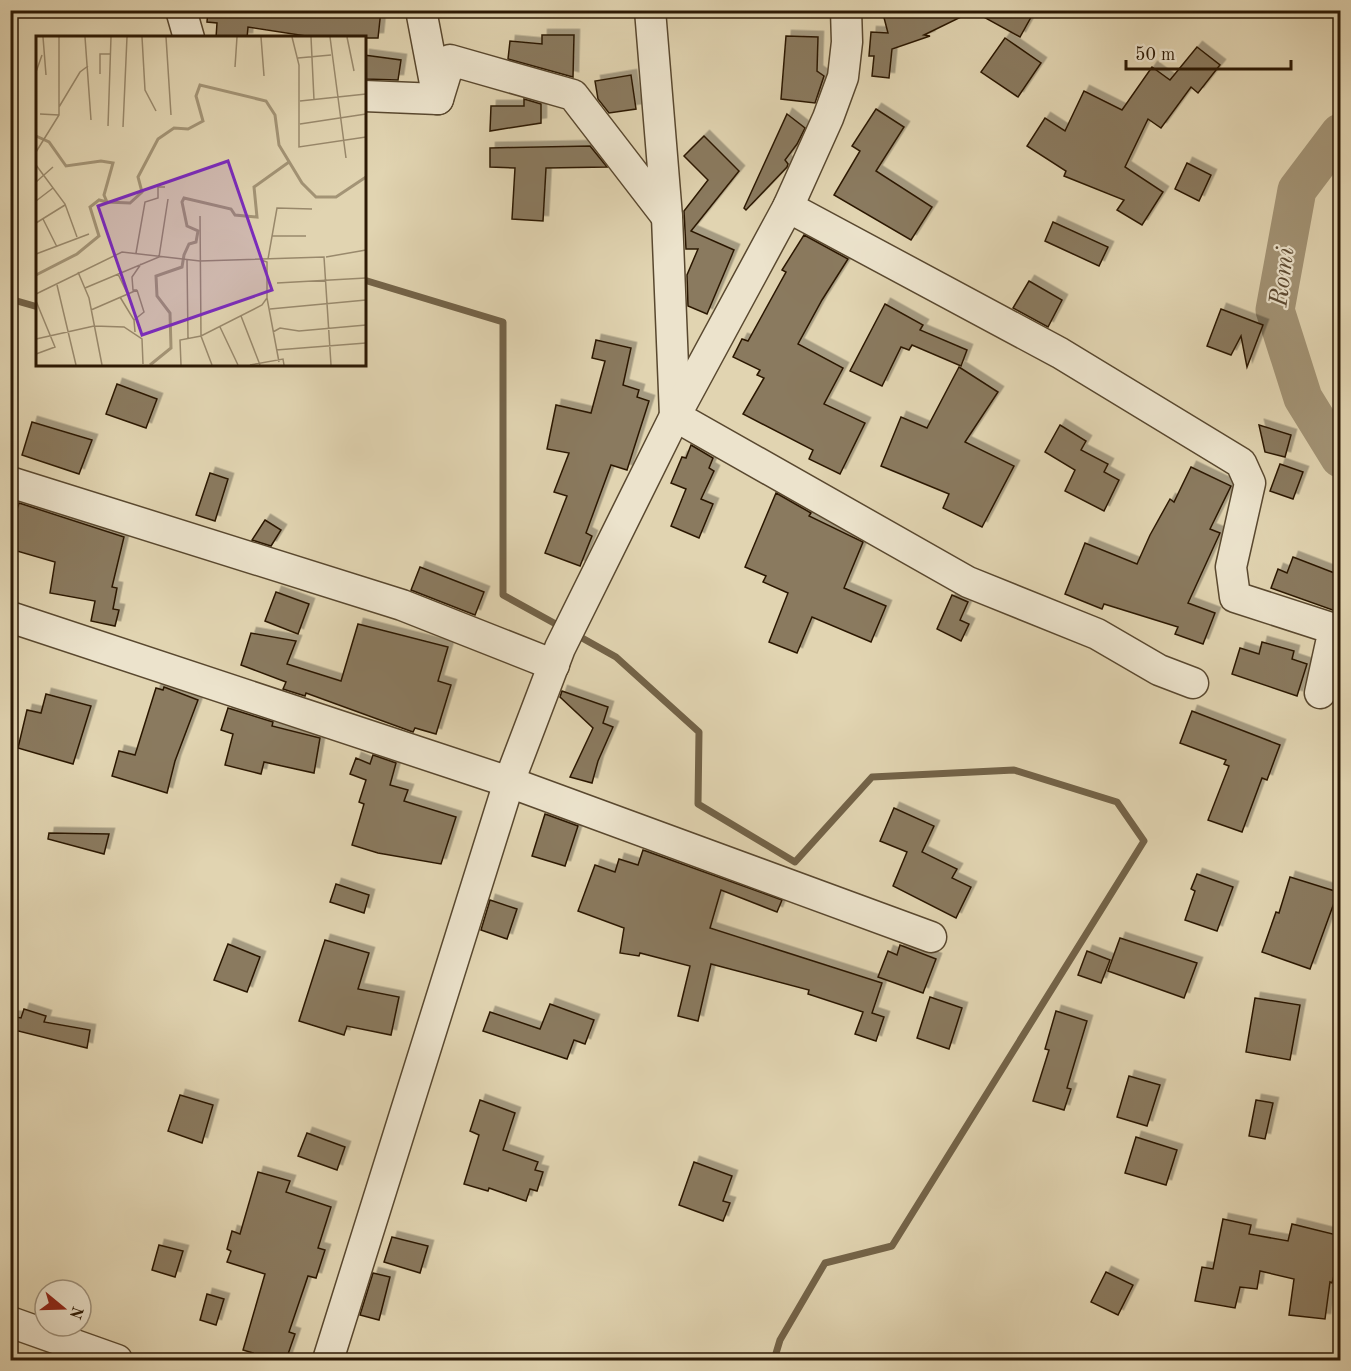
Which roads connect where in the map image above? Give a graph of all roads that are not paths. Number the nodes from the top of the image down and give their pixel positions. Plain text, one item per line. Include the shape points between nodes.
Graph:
1 (181, 10) edge
2 (421, 10) edge
3 (650, 10) edge
4 (846, 10) edge
5 (188, 36) edge
6 (366, 96) edge
7 (438, 99) junction
8 (788, 207) junction
9 (667, 217) junction
10 (675, 416) junction
11 (10, 482) edge
12 (10, 617) edge
13 (557, 656) junction
14 (1193, 683) dead end
15 (1320, 693) dead end
16 (509, 782) junction
17 (931, 936) dead end
18 (10, 1322) edge
19 (335, 1332) junction
20 (117, 1360) edge
21 (314, 1360) edge
22 (328, 1360) edge

1 - 5 street
2 - 7 street
3 - 9 street
4 - 8 street via 848,42 843,77
6 - 7 street
7 - 9 street via 450,60 573,94
8 - 10 street
8 - 15 street via 1060,353 1241,463 1250,483 1231,567 1235,597 1334,629
9 - 10 street
10 - 13 street
10 - 14 street via 968,582 1096,634 1159,670
11 - 13 street
12 - 16 street
13 - 16 street
16 - 17 street
16 - 19 street
18 - 20 street
19 - 21 street
19 - 22 street

